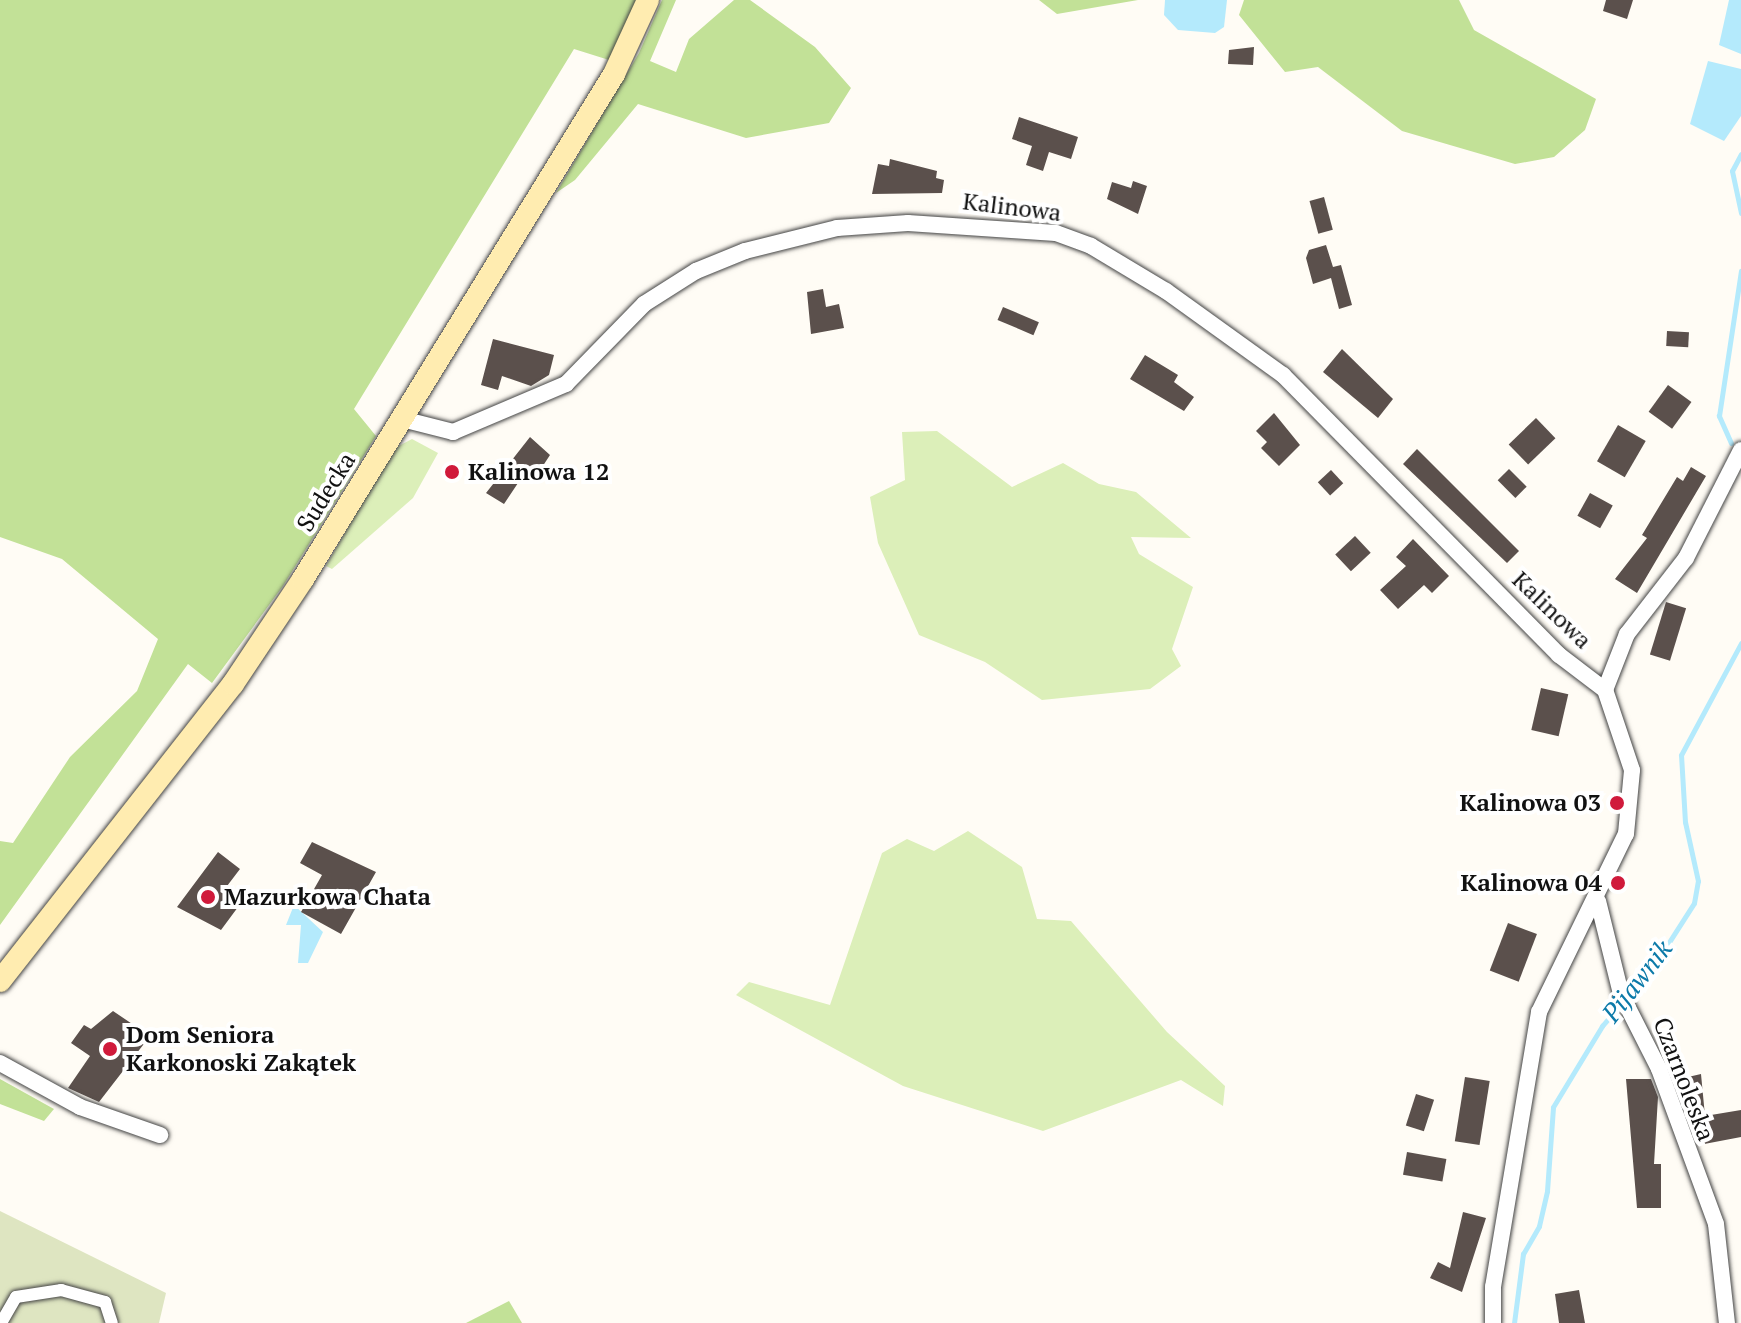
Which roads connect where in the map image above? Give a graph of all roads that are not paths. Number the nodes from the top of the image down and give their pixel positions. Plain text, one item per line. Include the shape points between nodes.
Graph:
1 (648, 0) edge
2 (402, 419) junction
3 (1741, 450) edge
4 (1605, 690) junction
5 (1598, 901) junction
6 (0, 981) edge
7 (0, 1063) edge
8 (160, 1135) dead end
9 (1, 1323) edge
10 (112, 1323) edge
11 (1493, 1323) edge
12 (1727, 1323) edge

1 - 2 main road, Sudecka via 614,74
2 - 4 street, Kalinowa via 453,432 566,384 644,304 696,271 745,251 837,228 908,223 1056,233 1154,283 1283,375 1559,655
2 - 6 main road, Sudecka via 233,684
3 - 4 street via 1686,558 1627,634
4 - 5 street via 1632,770 1626,834
5 - 11 street via 1539,1012 1493,1287
5 - 12 street, Czarnoleska via 1621,994 1659,1069 1716,1224
7 - 8 street via 80,1107
9 - 10 street via 16,1297 61,1290 105,1302 113,1309

